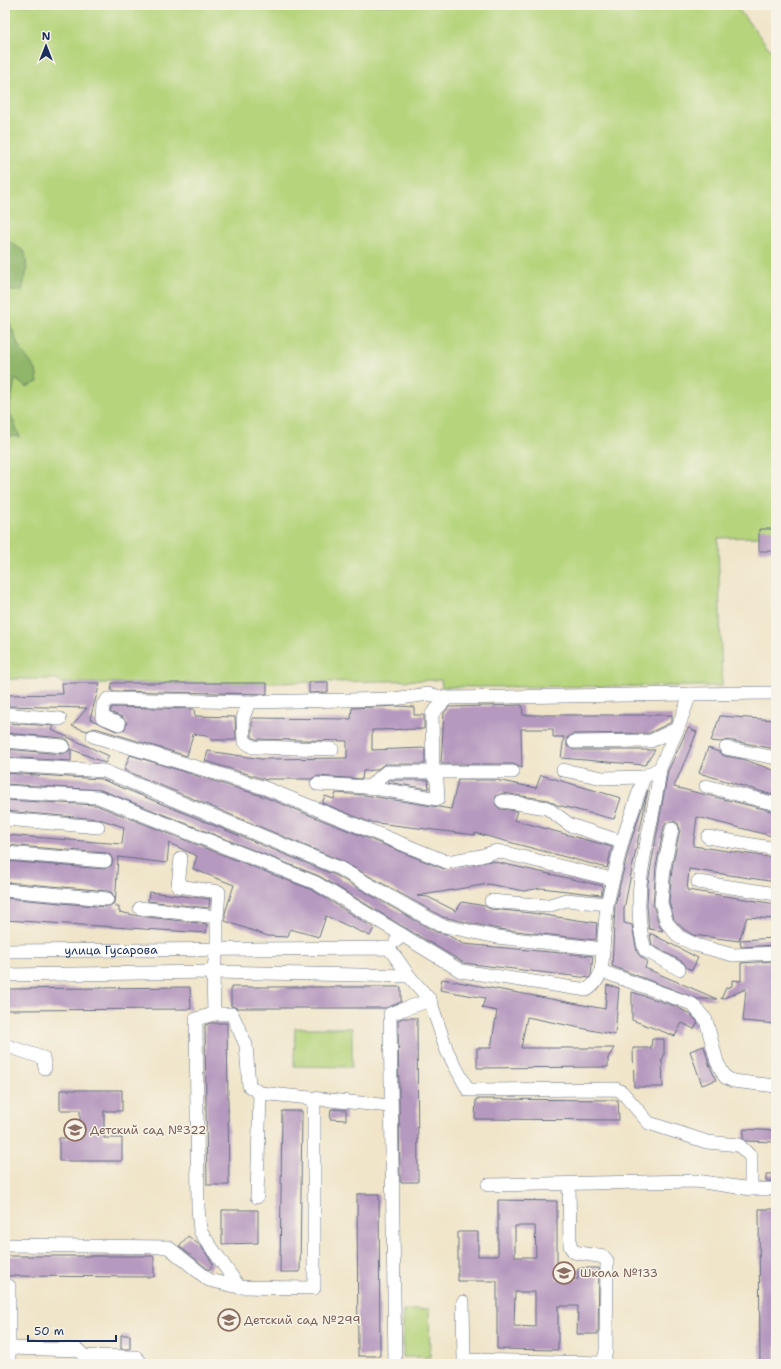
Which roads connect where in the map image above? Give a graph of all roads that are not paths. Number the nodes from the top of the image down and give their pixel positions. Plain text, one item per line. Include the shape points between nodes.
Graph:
1 (776, 693) edge
2 (690, 694) junction
3 (447, 698) junction
4 (249, 702) junction
5 (5, 714) edge
6 (60, 719) dead end
7 (119, 724) dead end
8 (678, 728) junction
9 (93, 736) dead end
10 (5, 741) edge
11 (574, 742) dead end
12 (63, 746) dead end
13 (726, 748) dead end
14 (332, 749) dead end
15 (776, 758) edge
16 (5, 765) edge
17 (660, 768) junction
18 (563, 770) dead end
19 (513, 772) dead end
20 (433, 773) junction
21 (644, 777) junction
22 (316, 784) dead end
23 (706, 786) dead end
24 (369, 787) junction
25 (5, 792) edge
26 (502, 801) dead end
27 (776, 804) edge
28 (5, 820) edge
29 (98, 827) dead end
30 (672, 829) dead end
31 (708, 837) dead end
32 (622, 842) junction
33 (776, 849) edge
34 (5, 853) edge
35 (181, 858) dead end
36 (105, 861) dead end
37 (612, 879) junction
38 (698, 882) dead end
39 (5, 890) edge
40 (776, 894) edge
41 (107, 899) dead end
42 (491, 901) dead end
43 (607, 904) junction
44 (140, 908) dead end
45 (217, 917) junction
46 (402, 935) junction
47 (389, 948) junction
48 (603, 949) junction
49 (217, 950) junction
50 (5, 951) edge
51 (776, 953) edge
52 (679, 968) dead end
53 (601, 971) junction
54 (213, 972) junction
55 (5, 975) edge
56 (409, 976) junction
57 (430, 1000) junction
58 (214, 1014) junction
59 (5, 1045) edge
60 (45, 1068) dead end
61 (776, 1086) edge
62 (260, 1093) junction
63 (314, 1099) junction
64 (390, 1106) junction
65 (569, 1184) junction
66 (488, 1185) dead end
67 (751, 1189) junction
68 (776, 1189) edge
69 (257, 1197) dead end
70 (5, 1245) edge
71 (5, 1286) edge
72 (239, 1287) junction
73 (463, 1302) dead end
74 (9, 1348) junction
75 (84, 1360) edge
76 (603, 1363) edge
77 (9, 1364) edge
78 (142, 1364) edge
79 (395, 1364) edge

1 - 2 street
2 - 3 street
2 - 8 street
3 - 4 street via 428,694 394,699
3 - 20 street via 432,714
4 - 7 street via 108,699 103,705 102,717
4 - 14 street via 243,718 244,741 253,747
5 - 6 street
8 - 11 street via 651,741
8 - 17 street
9 - 37 street via 264,788 448,862 497,851
10 - 12 street
13 - 15 street
16 - 48 street via 104,771 339,868 440,925 497,937
17 - 21 street
17 - 52 street via 658,790 646,843 639,902 640,933 645,950
18 - 21 street via 603,778
19 - 20 street
20 - 24 street via 386,772
20 - 24 street via 437,782 438,799
21 - 32 street
22 - 24 street
23 - 27 street
25 - 46 street via 98,797 316,883
26 - 32 street via 547,808 570,825
28 - 29 street
30 - 51 street via 664,867 661,902 668,923 679,937 703,947 734,955
31 - 33 street
32 - 37 street
34 - 36 street
35 - 45 street via 178,886 219,892
37 - 43 street
38 - 40 street
39 - 41 street
42 - 43 street via 547,906 566,900
43 - 48 street
44 - 45 street
45 - 49 street
46 - 47 street
46 - 53 street via 461,972 587,990 596,984
47 - 49 street, улица Гусарова
47 - 56 street
48 - 53 street
49 - 50 street, улица Гусарова
49 - 54 street
53 - 61 street via 692,1004 706,1020 717,1062 726,1077 733,1081
54 - 55 street
54 - 56 street
54 - 58 street
56 - 57 street
57 - 64 street via 390,1014
57 - 67 street via 447,1051 468,1090 616,1089 622,1092 649,1123 707,1142 739,1145 751,1157
58 - 62 street via 232,1014 246,1044 249,1086
58 - 72 street via 196,1019 200,1231
59 - 60 street via 43,1058
62 - 63 street
62 - 69 street
63 - 64 street
63 - 72 street via 314,1288
64 - 79 street
65 - 66 street
65 - 67 street via 696,1182
65 - 76 street via 570,1246 574,1252 604,1257 607,1261 606,1350
67 - 68 street
70 - 72 street via 168,1247 209,1280
71 - 74 street via 9,1286
73 - 76 street via 464,1360
74 - 75 street via 78,1350
74 - 77 street
75 - 78 street via 136,1357

